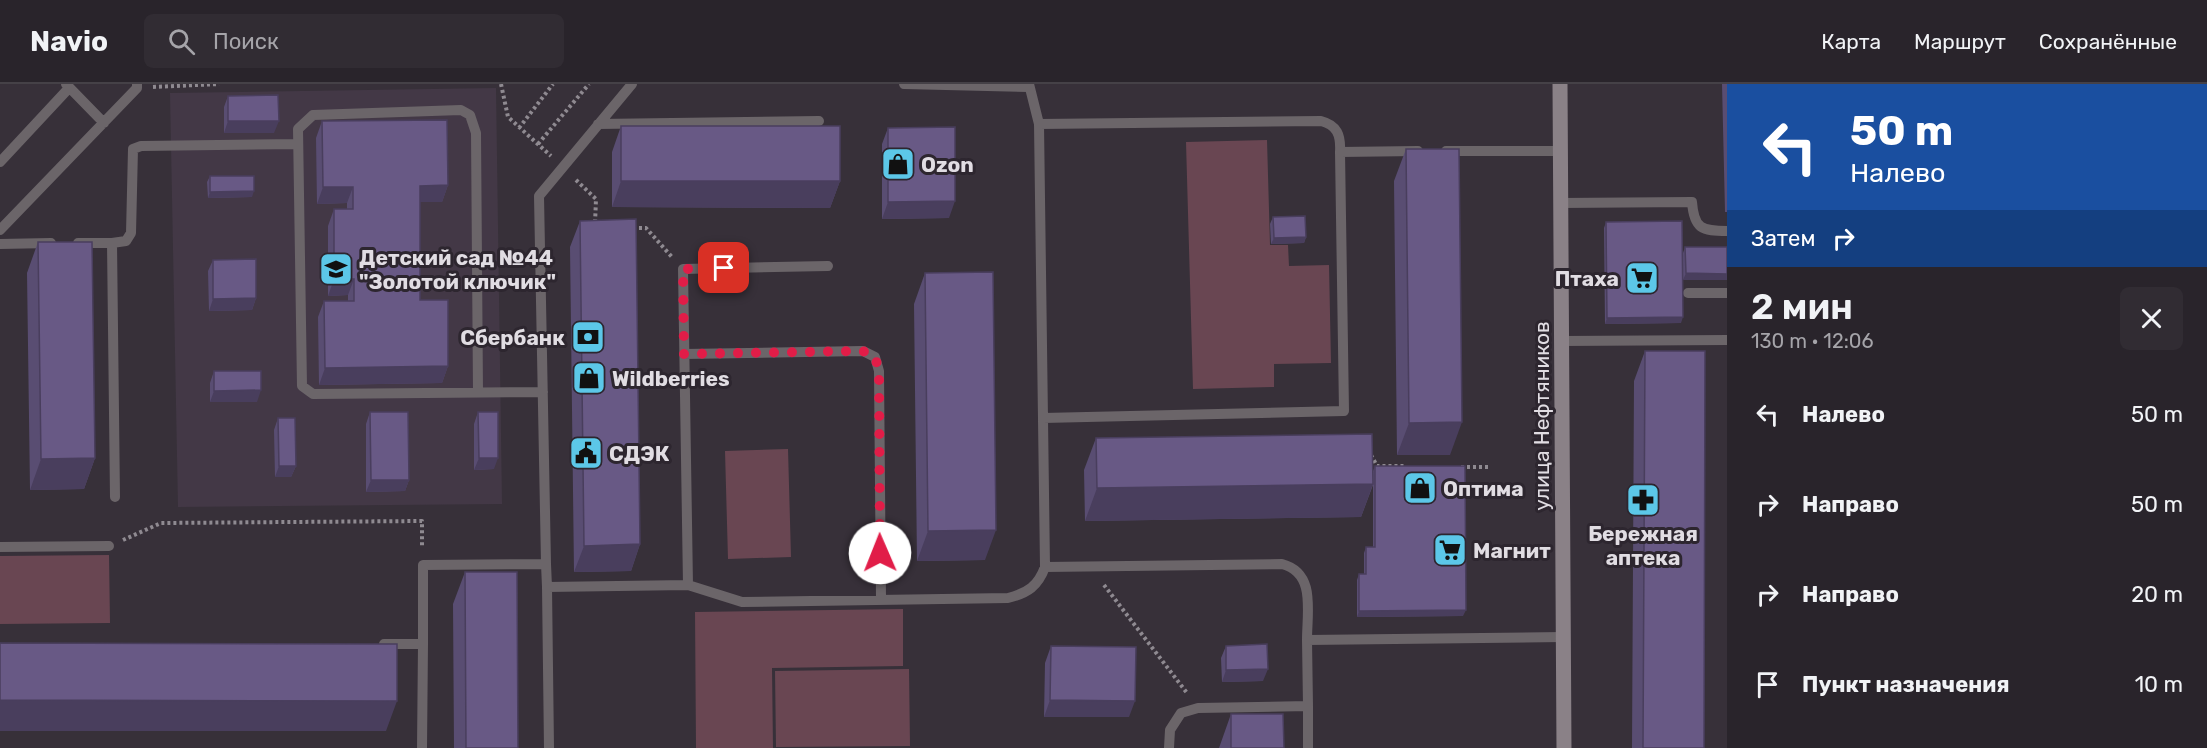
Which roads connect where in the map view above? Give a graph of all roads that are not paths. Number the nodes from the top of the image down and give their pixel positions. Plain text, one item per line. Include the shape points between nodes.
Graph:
1 (632, 84) edge
2 (904, 84) edge
3 (1560, 84) edge
4 (67, 86) edge
5 (137, 86) edge
6 (1028, 86) edge
7 (819, 121) dead end
8 (104, 123) junction
9 (598, 124) junction
10 (1039, 124) junction
11 (298, 144) junction
12 (1560, 151) junction
13 (1340, 152) junction
14 (0, 162) edge
15 (1560, 203) junction
16 (0, 230) edge
17 (1727, 231) edge
18 (112, 243) junction
19 (0, 244) edge
20 (828, 266) dead end
21 (1688, 293) dead end
22 (1727, 293) edge
23 (1727, 340) edge
24 (1561, 341) junction
25 (684, 354) junction
26 (478, 392) junction
27 (543, 392) junction
28 (1043, 418) junction
29 (115, 497) dead end
30 (109, 546) road end
31 (0, 547) edge
32 (546, 564) junction
33 (1045, 567) junction
34 (688, 585) junction
35 (547, 587) junction
36 (881, 599) junction
37 (1563, 637) junction
38 (1307, 640) junction
39 (376, 644) edge
40 (423, 644) junction
41 (1308, 706) junction
42 (422, 748) edge
43 (549, 748) edge
44 (1170, 748) edge
45 (1308, 748) edge
46 (1564, 748) edge

1 - 9 lane
2 - 6 lane
3 - 12 main road, улица Нефтяников
4 - 8 lane
4 - 14 lane
5 - 8 lane
6 - 10 lane
7 - 9 lane
8 - 16 lane
9 - 27 lane via 539,196
10 - 13 lane via 1321,121 1338,131
10 - 28 lane
11 - 18 lane via 133,149 131,233 126,241
11 - 26 lane via 302,386 313,394
11 - 26 lane via 298,129 313,115 461,110 470,115 476,133
12 - 13 lane
12 - 15 main road, улица Нефтяников
13 - 28 lane via 1344,411
15 - 17 lane via 1692,202 1693,218 1700,226 1709,231
15 - 24 main road, улица Нефтяников
18 - 19 lane
18 - 29 lane
20 - 25 lane via 683,269
21 - 22 lane
23 - 24 lane
24 - 37 main road, улица Нефтяников
25 - 34 lane
25 - 36 lane via 863,351 875,357 879,371
26 - 27 lane
27 - 32 lane
28 - 33 lane
30 - 31 lane
32 - 35 lane
32 - 40 lane via 423,565
33 - 36 lane via 1028,593 1008,598
33 - 38 lane via 1295,567 1306,584
34 - 35 lane
34 - 36 lane via 742,602
35 - 43 lane
37 - 38 lane
37 - 46 main road, улица Нефтяников
38 - 41 lane
39 - 40 lane
40 - 42 lane
41 - 44 lane via 1198,708 1180,713 1170,730
41 - 45 lane

